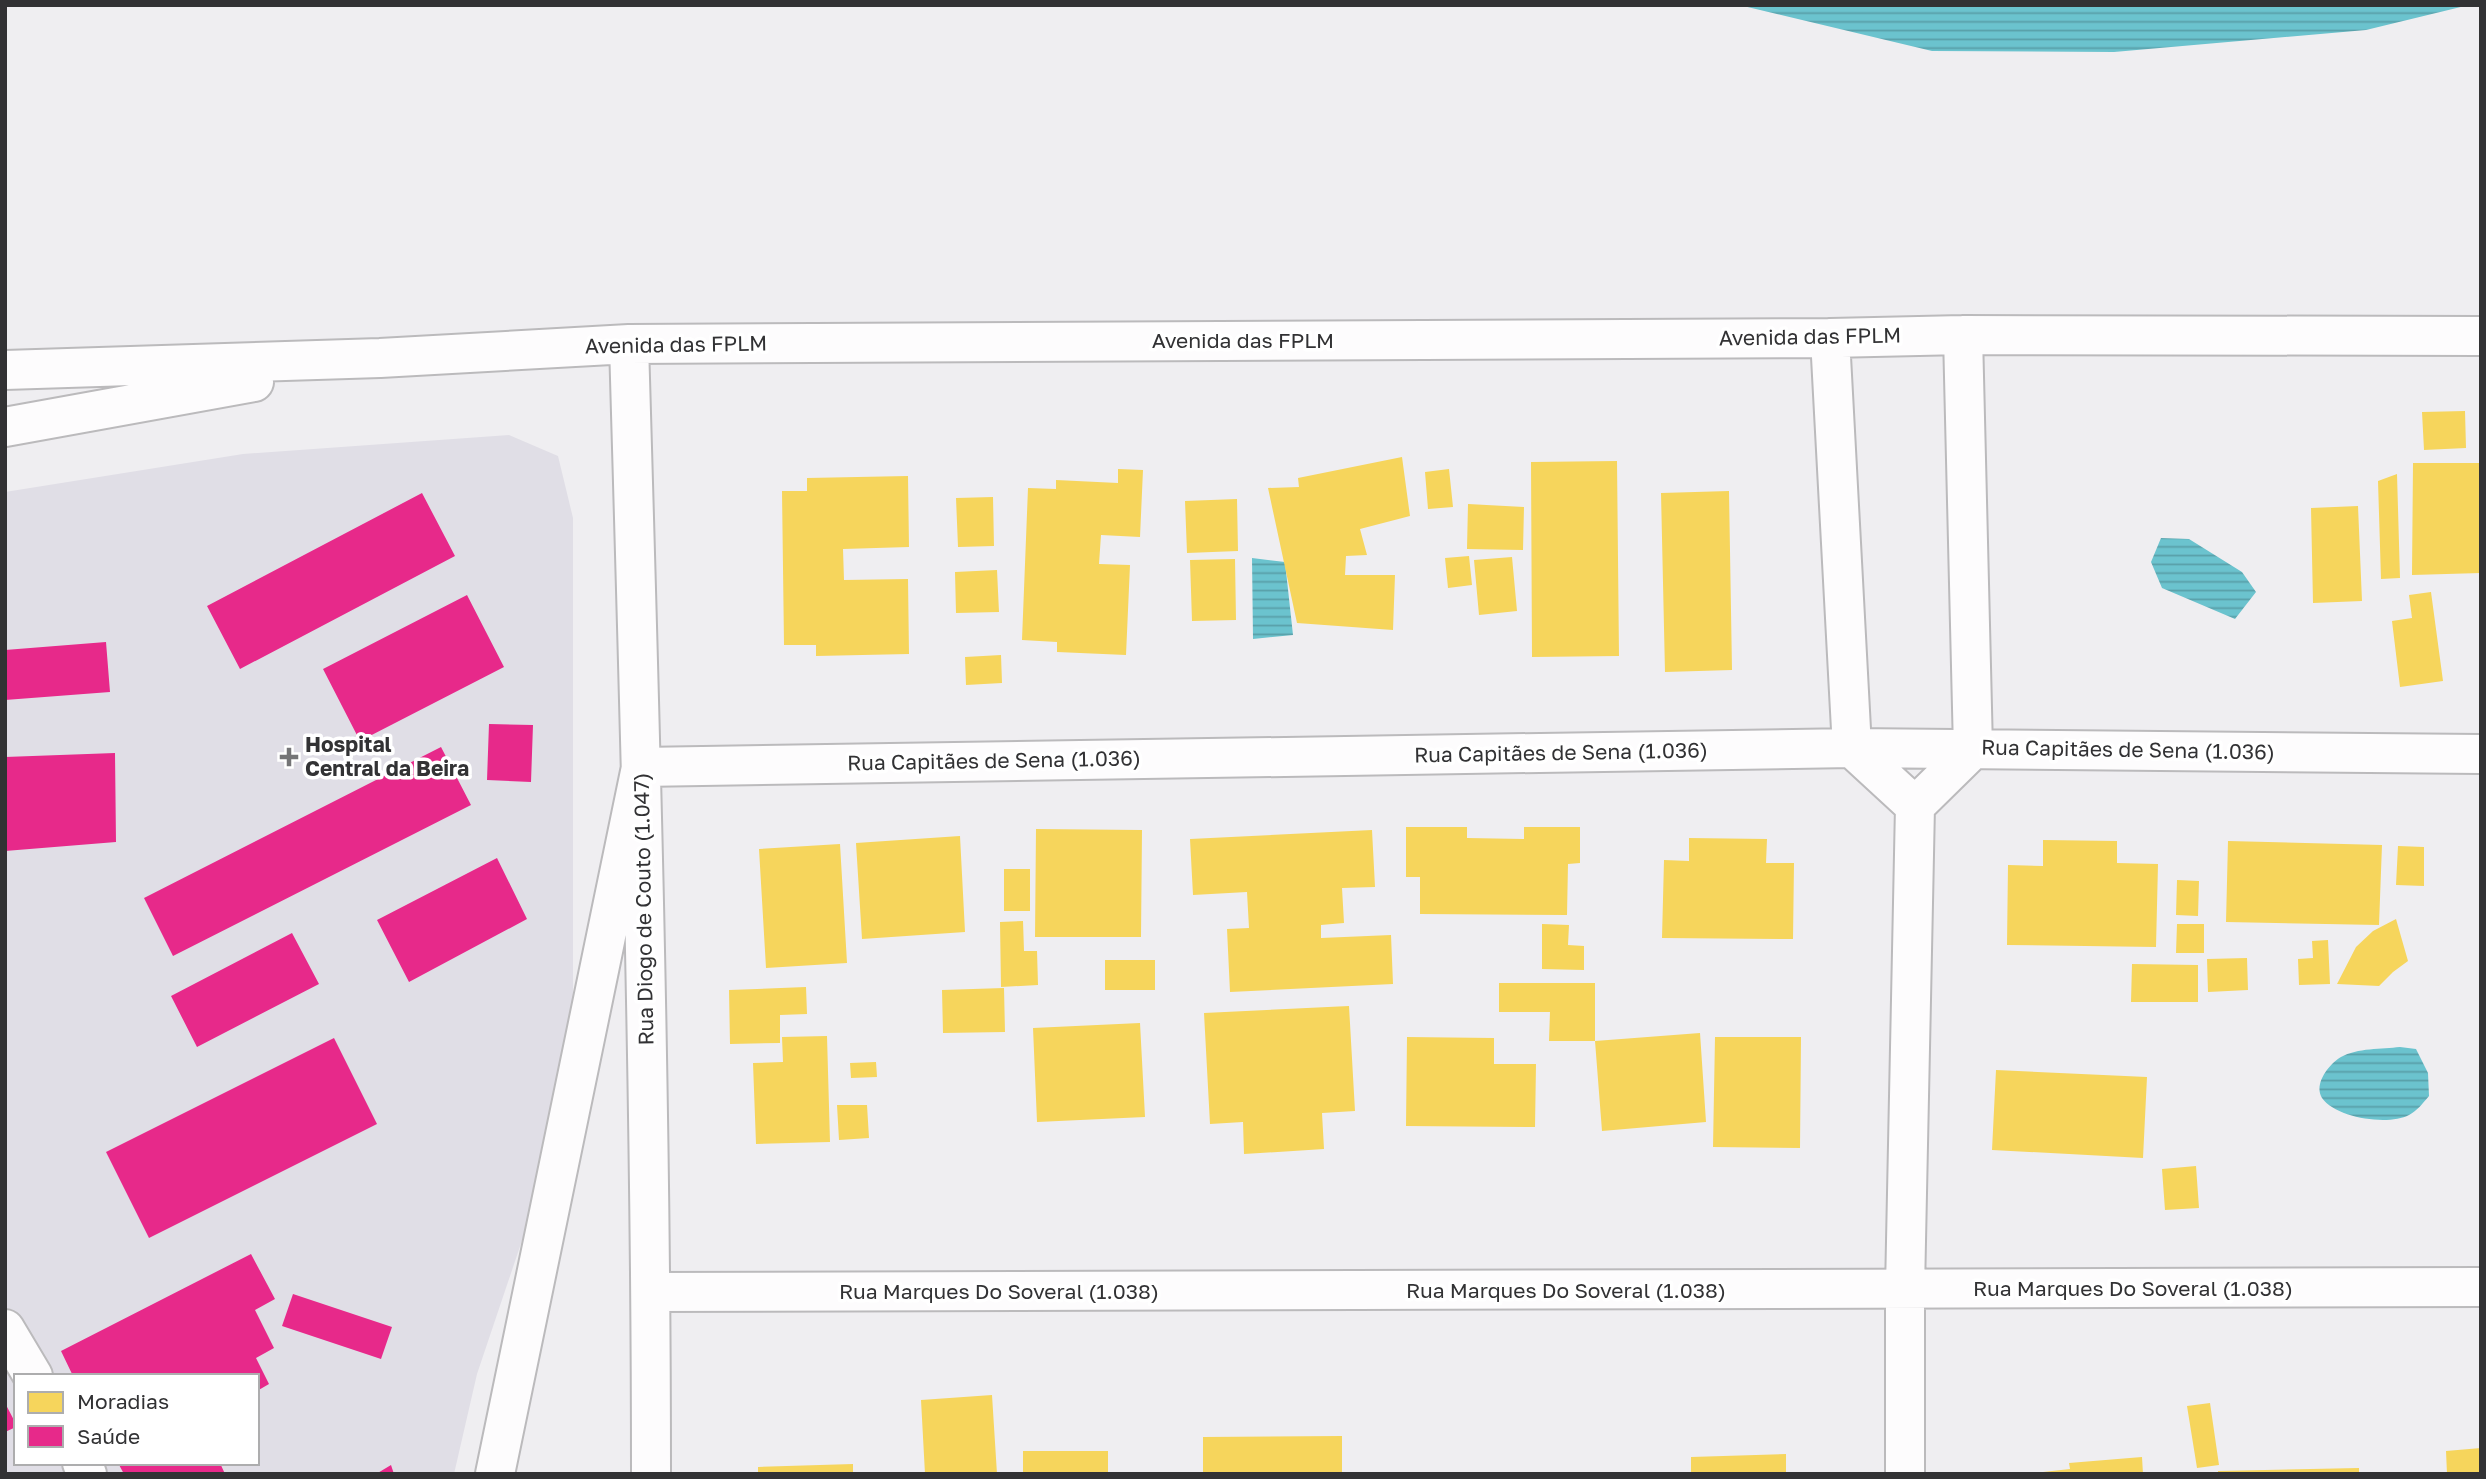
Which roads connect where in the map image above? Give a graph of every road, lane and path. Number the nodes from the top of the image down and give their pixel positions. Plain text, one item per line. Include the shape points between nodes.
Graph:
1 (1964, 335) junction
2 (2481, 336) edge
3 (1830, 338) junction
4 (629, 344) junction
5 (380, 358) junction
6 (5, 370) edge
7 (5, 427) edge
8 (1852, 748) junction
9 (1973, 749) junction
10 (2481, 754) edge
11 (641, 766) junction
12 (1915, 806) junction
13 (2481, 1287) edge
14 (1905, 1290) junction
15 (651, 1292) junction
16 (5, 1329) edge
17 (32, 1374) edge
18 (495, 1474) edge
19 (651, 1474) edge
20 (1905, 1474) edge

1 - 2 street, Avenida das FPLM
1 - 3 street, Avenida das FPLM
1 - 9 street
3 - 4 street, Avenida das FPLM
3 - 8 street
4 - 5 street, Avenida das FPLM
4 - 11 street, Rua Diogo de Couto (1.047)
5 - 6 street, Avenida das FPLM
5 - 7 street
8 - 9 street, Rua Capitães de Sena (1.036)
8 - 11 street, Rua Capitães de Sena (1.036)
8 - 12 street
9 - 10 street, Rua Capitães de Sena (1.036)
9 - 12 street
11 - 15 street, Rua Diogo de Couto (1.047)
11 - 18 street
12 - 14 street
13 - 14 street, Rua Marques Do Soveral (1.038)
14 - 15 street, Rua Marques Do Soveral (1.038)
14 - 20 street
15 - 19 street, Rua Diogo de Couto (1.047)
16 - 17 street

